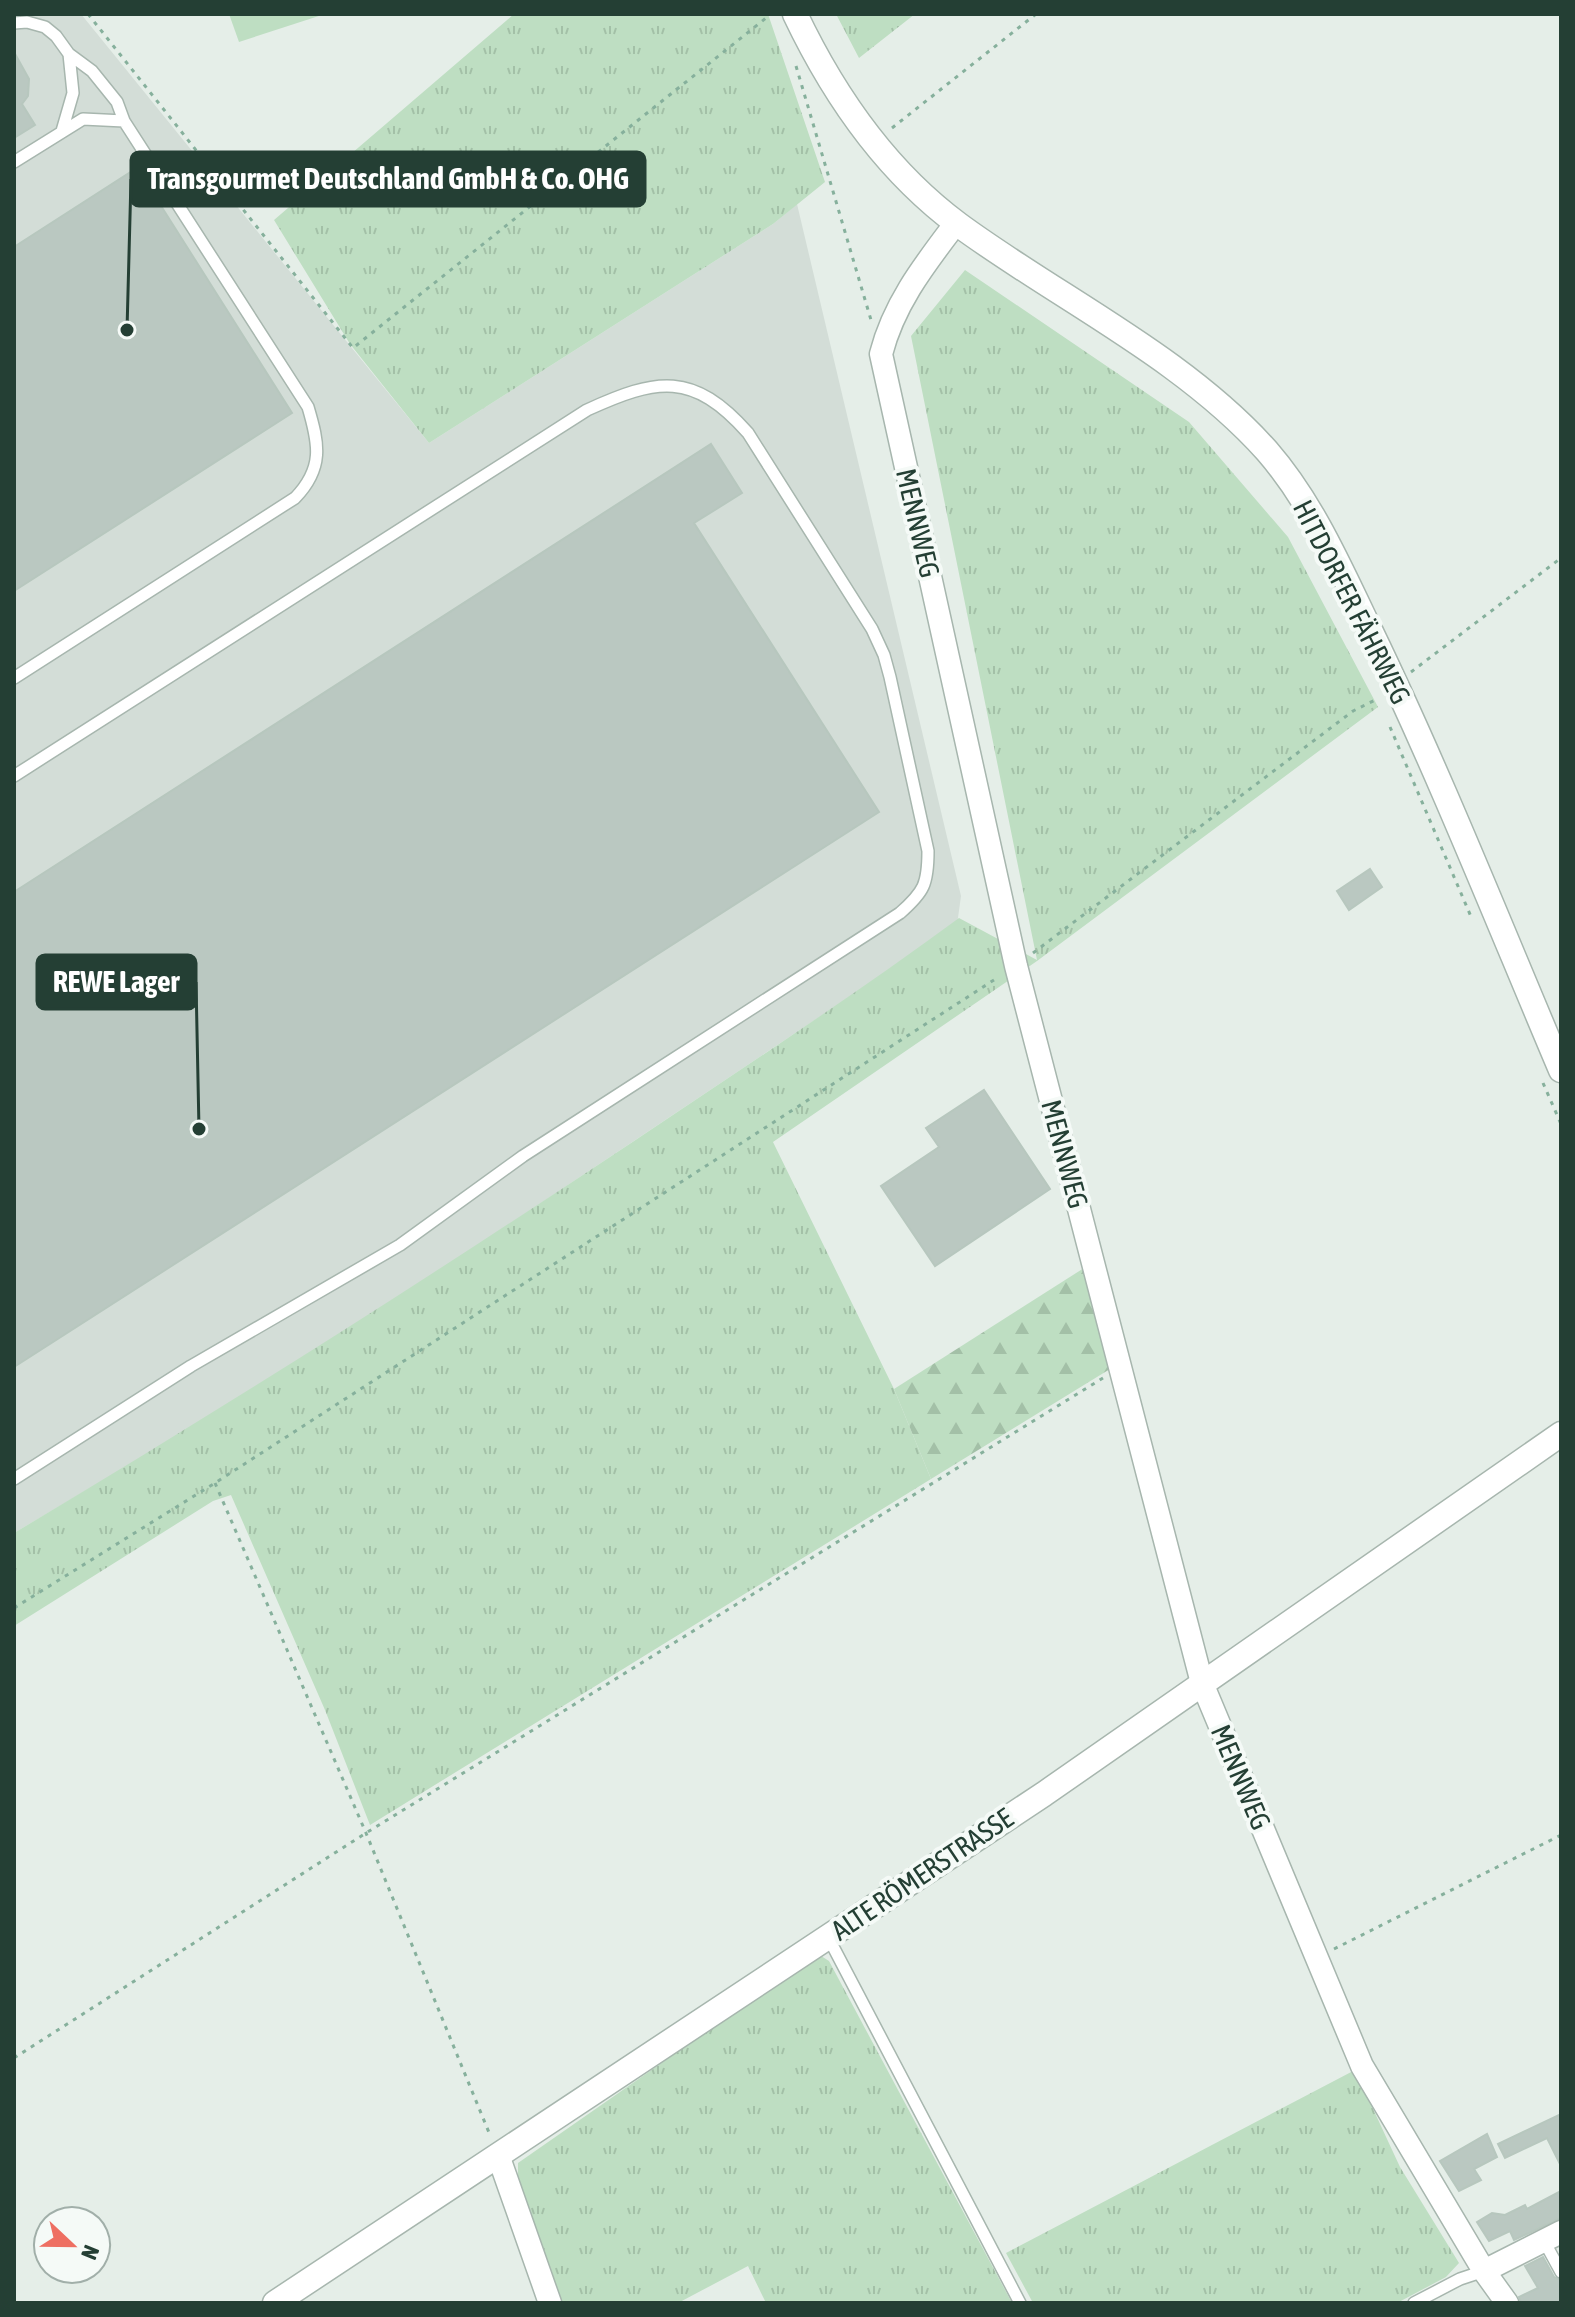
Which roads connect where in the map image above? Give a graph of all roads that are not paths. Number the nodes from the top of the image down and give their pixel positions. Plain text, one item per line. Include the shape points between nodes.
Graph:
1 (795, 14) edge
2 (14, 23) edge
3 (69, 54) junction
4 (124, 121) junction
5 (62, 132) junction
6 (14, 162) edge
7 (956, 223) junction
8 (14, 678) edge
9 (14, 776) edge
10 (1552, 1076) edge
11 (1561, 1434) edge
12 (14, 1479) edge
13 (1202, 1683) junction
14 (828, 1937) junction
15 (498, 2155) junction
16 (1552, 2236) edge
17 (1484, 2271) junction
18 (1561, 2272) edge
19 (275, 2303) edge
20 (550, 2303) edge
21 (1020, 2303) edge
22 (1414, 2303) edge
23 (1507, 2303) edge

1 - 7 street via 841,98 874,142
2 - 3 lane via 45,27
3 - 4 lane via 92,71 117,102
3 - 5 lane via 73,93
4 - 5 lane via 83,119
4 - 8 lane via 308,407 317,436 314,472 295,498
5 - 6 lane
7 - 10 street, HITDORFER FÄHRWEG via 1172,366 1226,409 1268,453 1323,534 1396,684
7 - 13 street, MENNWEG via 908,288 881,354 1016,966
9 - 12 lane via 587,410 652,385 672,386 711,398 748,433 872,629 890,677 928,870 919,896 900,913 523,1156 400,1245 191,1366
11 - 13 street, ALTE RÖMERSTRASSE
13 - 14 street, ALTE RÖMERSTRASSE
13 - 17 street, MENNWEG via 1373,2087
14 - 15 street, ALTE RÖMERSTRASSE
14 - 21 lane
15 - 19 street, ALTE RÖMERSTRASSE
15 - 20 street
16 - 17 street
16 - 18 lane
17 - 22 lane
17 - 23 street, MENNWEG

